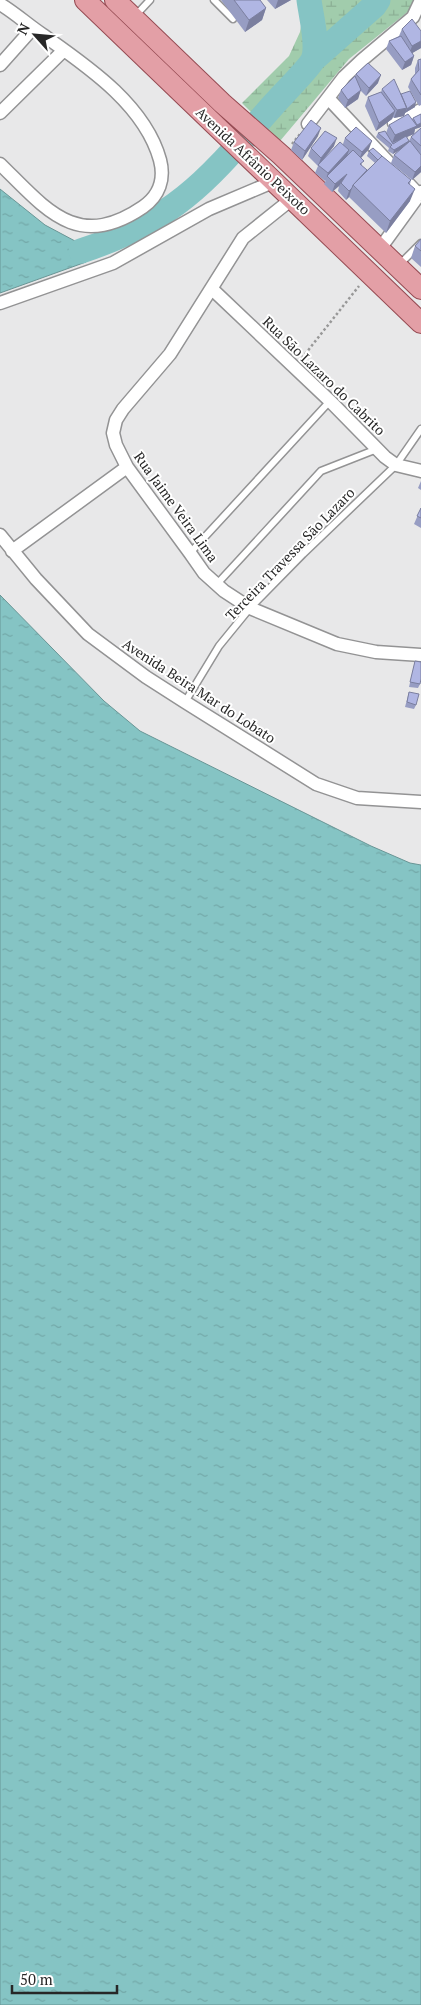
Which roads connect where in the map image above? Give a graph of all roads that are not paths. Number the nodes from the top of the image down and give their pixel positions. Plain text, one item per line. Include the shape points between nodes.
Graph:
1 (85, 0) edge
2 (115, 0) edge
3 (150, 0) edge
4 (214, 0) edge
5 (421, 0) edge
6 (0, 4) edge
7 (134, 18) junction
8 (233, 19) dead end
9 (33, 28) junction
10 (64, 50) junction
11 (0, 65) edge
12 (328, 98) junction
13 (421, 110) edge
14 (0, 113) edge
15 (308, 124) edge
16 (389, 125) edge
17 (0, 164) edge
18 (270, 176) junction
19 (420, 194) edge
20 (293, 198) junction
21 (421, 243) edge
22 (380, 250) junction
23 (398, 267) junction
24 (212, 289) junction
25 (421, 289) edge
26 (0, 303) edge
27 (421, 323) edge
28 (330, 401) junction
29 (421, 429) edge
30 (378, 449) junction
31 (396, 465) junction
32 (127, 467) junction
33 (421, 471) edge
34 (0, 535) edge
35 (12, 551) junction
36 (190, 553) junction
37 (216, 584) junction
38 (250, 608) junction
39 (421, 655) edge
40 (185, 702) junction
41 (421, 802) edge

1 - 18 main road, Avenida Afrânio Peixoto
2 - 7 main road, Avenida Afrânio Peixoto
3 - 7 lane
4 - 8 lane
5 - 12 street via 413,17 362,60
6 - 9 street
7 - 22 main road, Avenida Afrânio Peixoto
9 - 10 street
9 - 11 street
10 - 14 street
10 - 17 street via 129,106 160,159 160,188 150,202 131,215 111,224 86,227 46,208
12 - 15 street
12 - 19 street
13 - 16 street
18 - 20 main road, Avenida Afrânio Peixoto
18 - 26 street via 113,262
19 - 22 street
20 - 24 street, Rua Jaime Veira Lima via 246,234
20 - 27 main road, Avenida Afrânio Peixoto
21 - 23 lane
22 - 23 main road, Avenida Afrânio Peixoto
23 - 25 main road, Avenida Afrânio Peixoto
24 - 28 street, Rua São Lazaro do Cabrito
24 - 32 street, Rua Jaime Veira Lima via 168,358 116,420 116,445
28 - 30 street, Rua São Lazaro do Cabrito
28 - 36 lane
29 - 31 lane, Terceira Travessa São Lazaro
30 - 31 street, Rua São Lazaro do Cabrito
30 - 37 lane via 321,471
31 - 33 street, Rua São Lazaro do Cabrito
31 - 38 lane, Terceira Travessa São Lazaro
32 - 35 street
32 - 36 street, Rua Jaime Veira Lima
34 - 35 street, Avenida Beira Mar do Lobato
35 - 40 street, Avenida Beira Mar do Lobato via 88,634
36 - 37 street, Rua Jaime Veira Lima
37 - 38 street, Rua Jaime Veira Lima
38 - 39 street, Rua Jaime Veira Lima via 338,644 376,652
38 - 40 lane, Terceira Travessa São Lazaro via 219,646
40 - 41 street, Avenida Beira Mar do Lobato via 316,784 357,798

